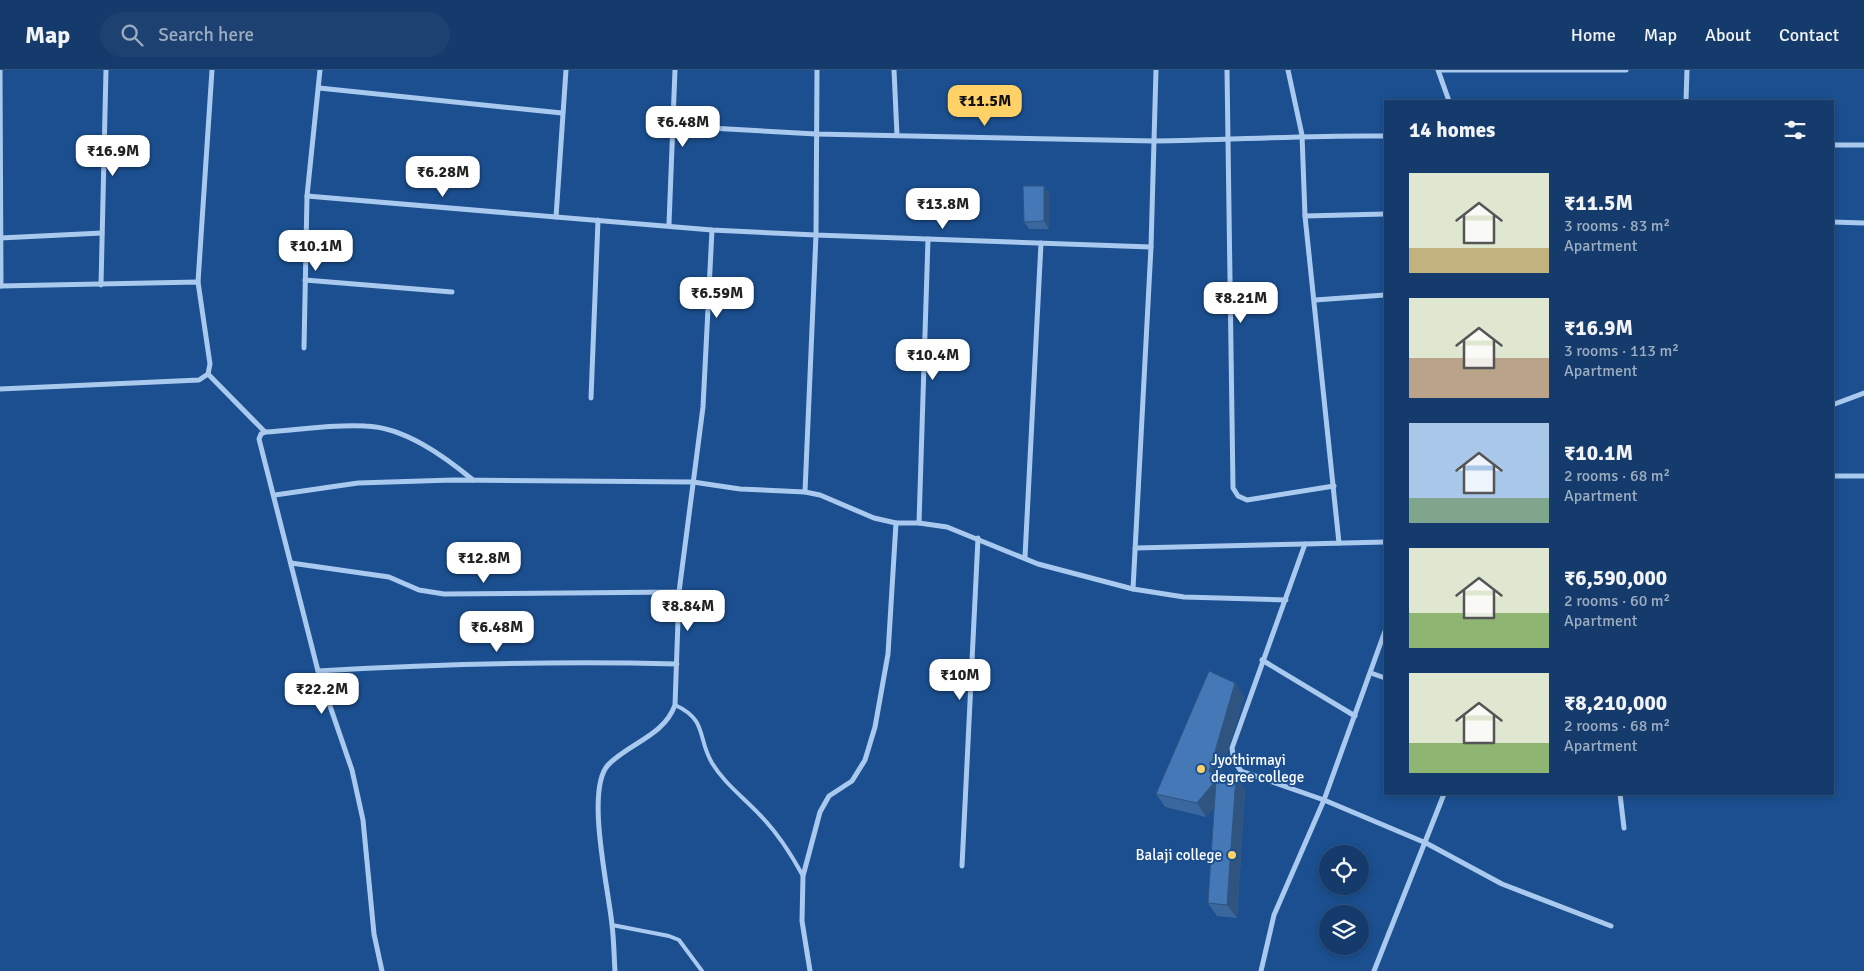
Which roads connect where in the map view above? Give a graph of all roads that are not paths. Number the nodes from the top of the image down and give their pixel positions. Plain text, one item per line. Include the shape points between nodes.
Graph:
1 (106, 70) edge
2 (212, 70) edge
3 (320, 70) edge
4 (566, 70) edge
5 (675, 70) edge
6 (817, 70) edge
7 (894, 70) edge
8 (1156, 70) edge
9 (1227, 70) edge
10 (1288, 70) edge
11 (1626, 70) edge
12 (1687, 70) edge
13 (0, 72) edge
14 (319, 88) junction
15 (1449, 100) edge
16 (1686, 100) edge
17 (562, 113) junction
18 (674, 126) junction
19 (816, 134) junction
20 (1302, 135) junction
21 (897, 136) junction
22 (1384, 136) edge
23 (1229, 140) junction
24 (1154, 141) junction
25 (1834, 145) edge
26 (1864, 145) edge
27 (307, 196) junction
28 (1384, 214) edge
29 (1305, 216) junction
30 (556, 217) junction
31 (598, 220) junction
32 (1834, 222) edge
33 (1864, 223) edge
34 (669, 224) junction
35 (712, 230) junction
36 (102, 233) junction
37 (816, 235) junction
38 (1, 238) edge
39 (928, 239) junction
40 (1041, 243) junction
41 (1151, 248) junction
42 (306, 280) junction
43 (198, 282) junction
44 (101, 285) junction
45 (0, 286) edge
46 (452, 292) dead end
47 (1384, 295) edge
48 (1315, 300) junction
49 (304, 348) dead end
50 (208, 374) junction
51 (0, 389) edge
52 (1864, 393) edge
53 (591, 398) dead end
54 (1834, 404) edge
55 (265, 432) junction
56 (1834, 476) edge
57 (1864, 476) edge
58 (473, 480) junction
59 (693, 482) junction
60 (1334, 486) junction
61 (805, 492) junction
62 (275, 495) junction
63 (896, 523) junction
64 (919, 523) junction
65 (978, 538) junction
66 (1384, 542) edge
67 (1339, 543) junction
68 (1305, 544) junction
69 (1136, 548) junction
70 (1025, 557) junction
71 (291, 563) junction
72 (1134, 589) junction
73 (679, 592) junction
74 (1286, 600) junction
75 (1384, 634) edge
76 (1262, 660) junction
77 (677, 664) junction
78 (318, 671) junction
79 (1371, 673) junction
80 (1384, 678) edge
81 (675, 705) junction
82 (1355, 716) junction
83 (1444, 795) edge
84 (1620, 795) edge
85 (1324, 800) junction
86 (1624, 828) dead end
87 (1426, 843) junction
88 (962, 866) dead end
89 (802, 876) junction
90 (612, 926) junction
91 (1612, 926) dead end
92 (382, 971) edge
93 (615, 971) edge
94 (702, 971) edge
95 (810, 971) edge
96 (1261, 971) edge
97 (1374, 971) edge

1 - 36 street
2 - 43 street
3 - 14 street
4 - 17 street
5 - 18 street
6 - 19 street
7 - 21 street
8 - 24 street
9 - 23 street
10 - 20 street
11 - 15 street via 1438,70
12 - 16 street
13 - 38 street
14 - 17 street
14 - 27 street
17 - 30 street
18 - 19 street
18 - 34 street
19 - 21 street
19 - 37 street
20 - 22 street
20 - 23 street
20 - 29 street
21 - 24 street
23 - 24 street
23 - 60 street via 1233,488 1238,496 1248,500
24 - 41 street
25 - 26 street
27 - 30 street
27 - 42 street
28 - 29 street
29 - 48 street
30 - 31 street
31 - 34 street
31 - 53 street
32 - 33 street
34 - 35 street
35 - 37 street
35 - 59 street via 703,407
36 - 38 street
36 - 44 street
37 - 39 street
37 - 61 street
38 - 45 street
39 - 40 street
39 - 64 street
40 - 41 street
40 - 70 street
41 - 69 street
42 - 46 street
42 - 49 street
43 - 44 street
43 - 50 street via 210,364
44 - 45 street
47 - 48 street
48 - 60 street
50 - 51 street via 199,380
50 - 55 street
52 - 54 street
55 - 58 street via 374,427 414,440 442,454
55 - 62 street via 259,439
56 - 57 street
58 - 59 street
58 - 62 street via 358,483
59 - 61 street via 740,490
59 - 73 street
60 - 67 street
61 - 63 street
62 - 71 street
63 - 64 street
63 - 89 street via 888,654 874,728 864,760 852,782 829,796 820,812
64 - 65 street via 947,527
65 - 70 street
65 - 88 street
66 - 67 street
67 - 68 street
68 - 69 street
68 - 74 street
69 - 72 street
70 - 72 street via 1047,567
71 - 73 street via 389,577 419,590 444,594
71 - 78 street
72 - 74 street via 1184,597
73 - 77 street
74 - 76 street
75 - 79 street
76 - 82 street
76 - 85 street via 1232,748 1234,761 1241,770
77 - 78 street via 464,663
77 - 81 street
78 - 92 street via 352,770 363,820 374,934
79 - 80 street
79 - 82 street
81 - 89 lane via 690,712 719,775 786,844
81 - 90 street via 663,725 607,765 600,779 599,823
82 - 85 street
83 - 87 street
84 - 86 street
85 - 87 street
85 - 96 street via 1274,915
87 - 91 street via 1502,884
87 - 97 street
89 - 95 street via 802,921
90 - 93 street
90 - 94 lane via 679,940

